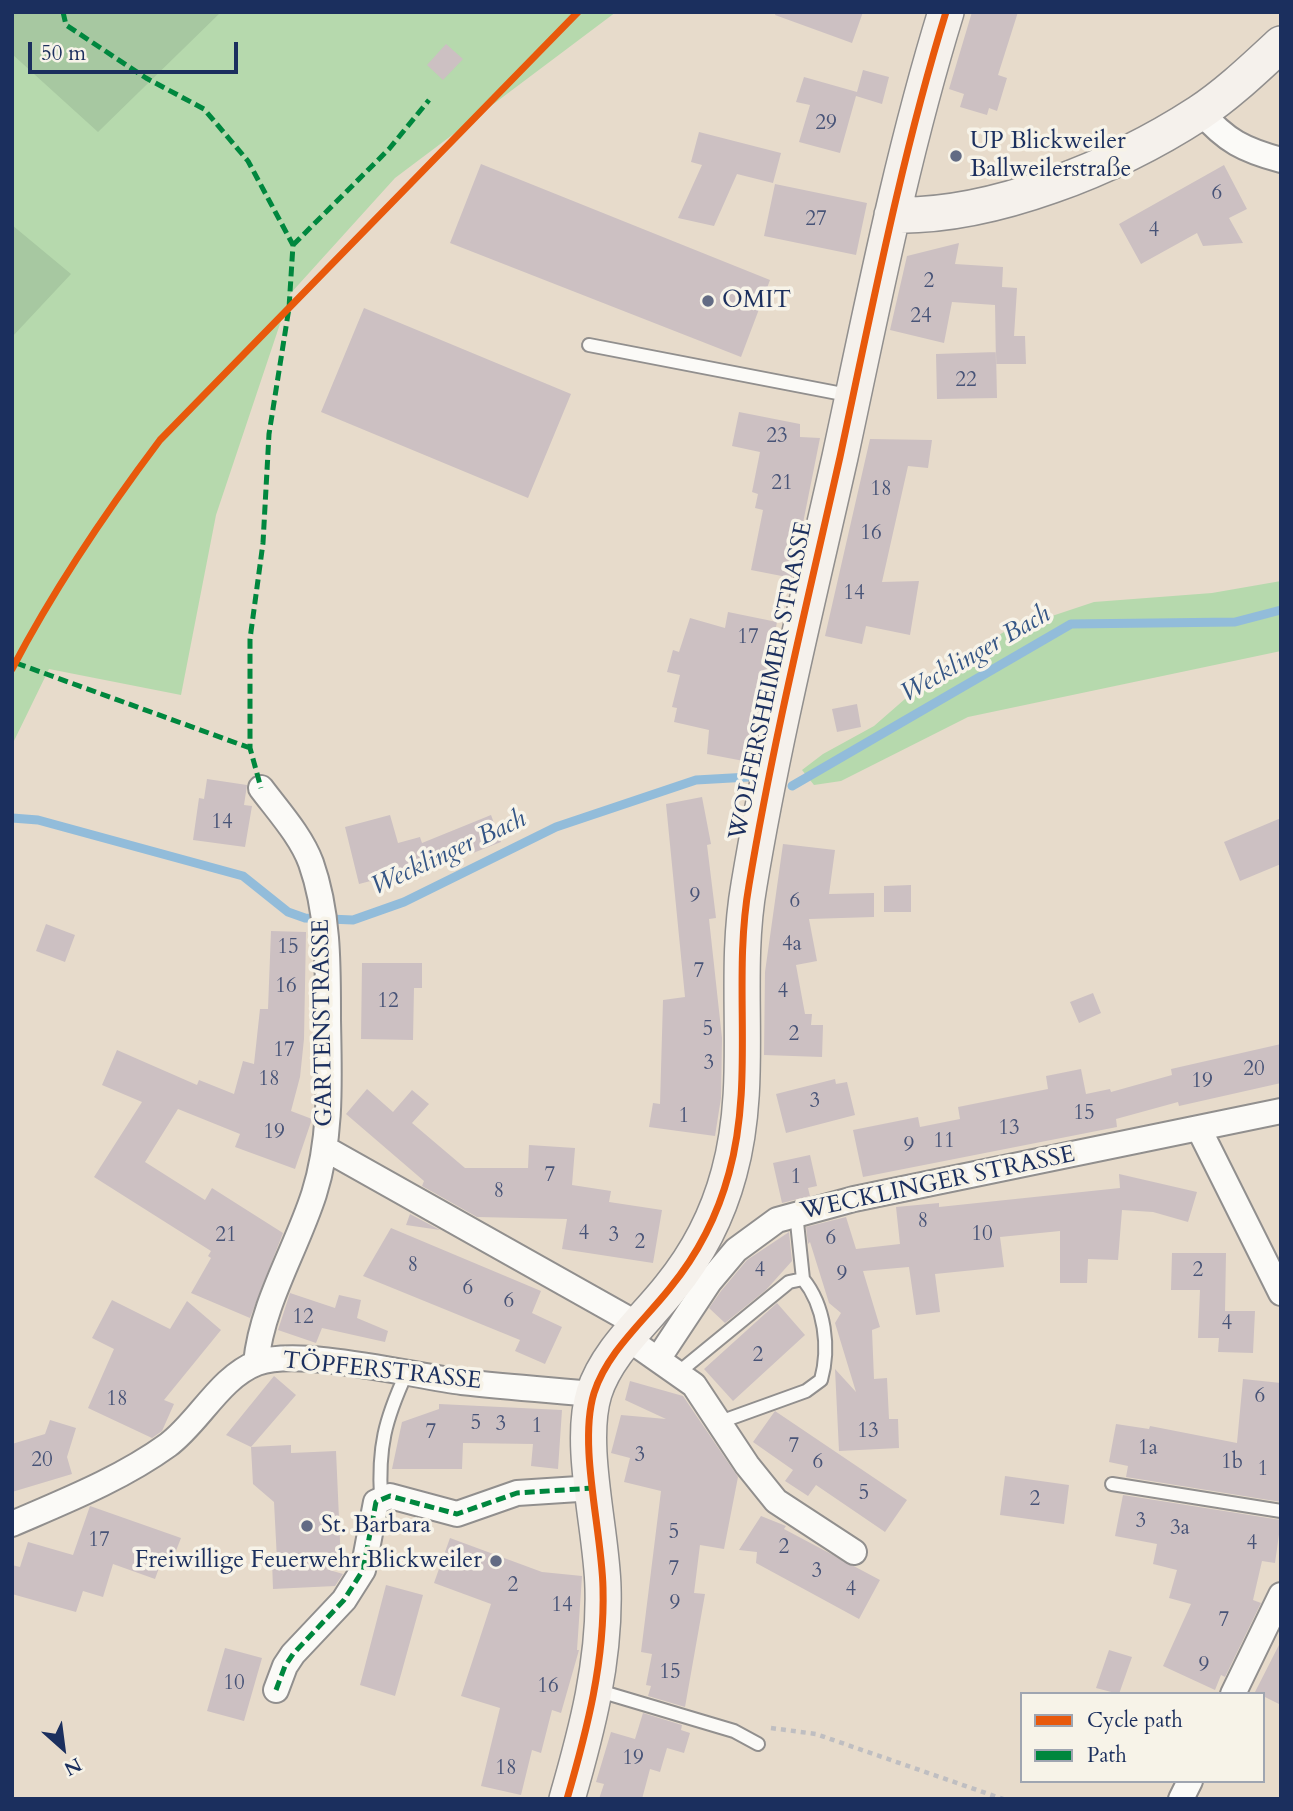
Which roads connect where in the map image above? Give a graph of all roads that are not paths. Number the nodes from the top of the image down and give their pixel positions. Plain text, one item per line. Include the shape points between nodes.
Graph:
1 (946, 12) edge
2 (1281, 44) edge
3 (1201, 112) junction
4 (1281, 160) edge
5 (892, 215) junction
6 (589, 345) dead end
7 (853, 396) junction
8 (261, 788) dead end
9 (1281, 1111) edge
10 (1199, 1129) junction
11 (326, 1149) junction
12 (796, 1213) junction
13 (803, 1279) junction
14 (1281, 1293) edge
15 (633, 1331) junction
16 (658, 1359) junction
17 (256, 1363) junction
18 (679, 1372) junction
19 (406, 1374) junction
20 (594, 1394) junction
21 (720, 1422) junction
22 (1112, 1483) dead end
23 (594, 1488) junction
24 (382, 1498) junction
25 (1281, 1511) edge
26 (12, 1524) edge
27 (854, 1552) dead end
28 (1281, 1595) edge
29 (595, 1689) junction
30 (276, 1690) dead end
31 (1234, 1692) edge
32 (758, 1744) dead end
33 (1189, 1783) edge
34 (567, 1799) edge
35 (1181, 1799) edge

1 - 5 street, WOLFERSHEIMER STRASSE
2 - 3 street
3 - 4 street via 1219,132 1247,151
3 - 5 street via 1142,146 1064,180 948,212
5 - 7 street, WOLFERSHEIMER STRASSE
6 - 7 lane
7 - 15 street, WOLFERSHEIMER STRASSE via 748,888 740,974 743,1081 730,1171 718,1209 698,1247 673,1286
8 - 11 street, GARTENSTRASSE via 309,860 322,907 327,947
9 - 10 street, WECKLINGER STRASSE
10 - 12 street, WECKLINGER STRASSE
10 - 14 street
11 - 15 street, GARTENSTRASSE
11 - 17 street, GARTENSTRASSE via 263,1324
12 - 13 lane
12 - 16 street, WECKLINGER STRASSE via 759,1231 736,1250
13 - 18 lane via 779,1289
13 - 21 lane via 820,1312 828,1357 821,1380 806,1391
15 - 16 street, GARTENSTRASSE
15 - 20 street, WOLFERSHEIMER STRASSE
16 - 18 street, GARTENSTRASSE
17 - 19 street, TÖPFERSTRASSE via 299,1358
17 - 26 street, TÖPFERSTRASSE via 229,1382 154,1454 85,1492
18 - 21 street, GARTENSTRASSE via 706,1399
19 - 20 street, TÖPFERSTRASSE
19 - 24 lane via 386,1418 379,1457
20 - 23 street via 590,1430
21 - 27 street, GARTENSTRASSE via 776,1501
22 - 25 lane
23 - 24 street via 517,1493 457,1514 390,1496
23 - 29 street via 603,1586
24 - 30 street via 376,1502 363,1570 344,1600 293,1654
28 - 31 street
29 - 32 lane via 734,1731
29 - 34 street
33 - 35 street

